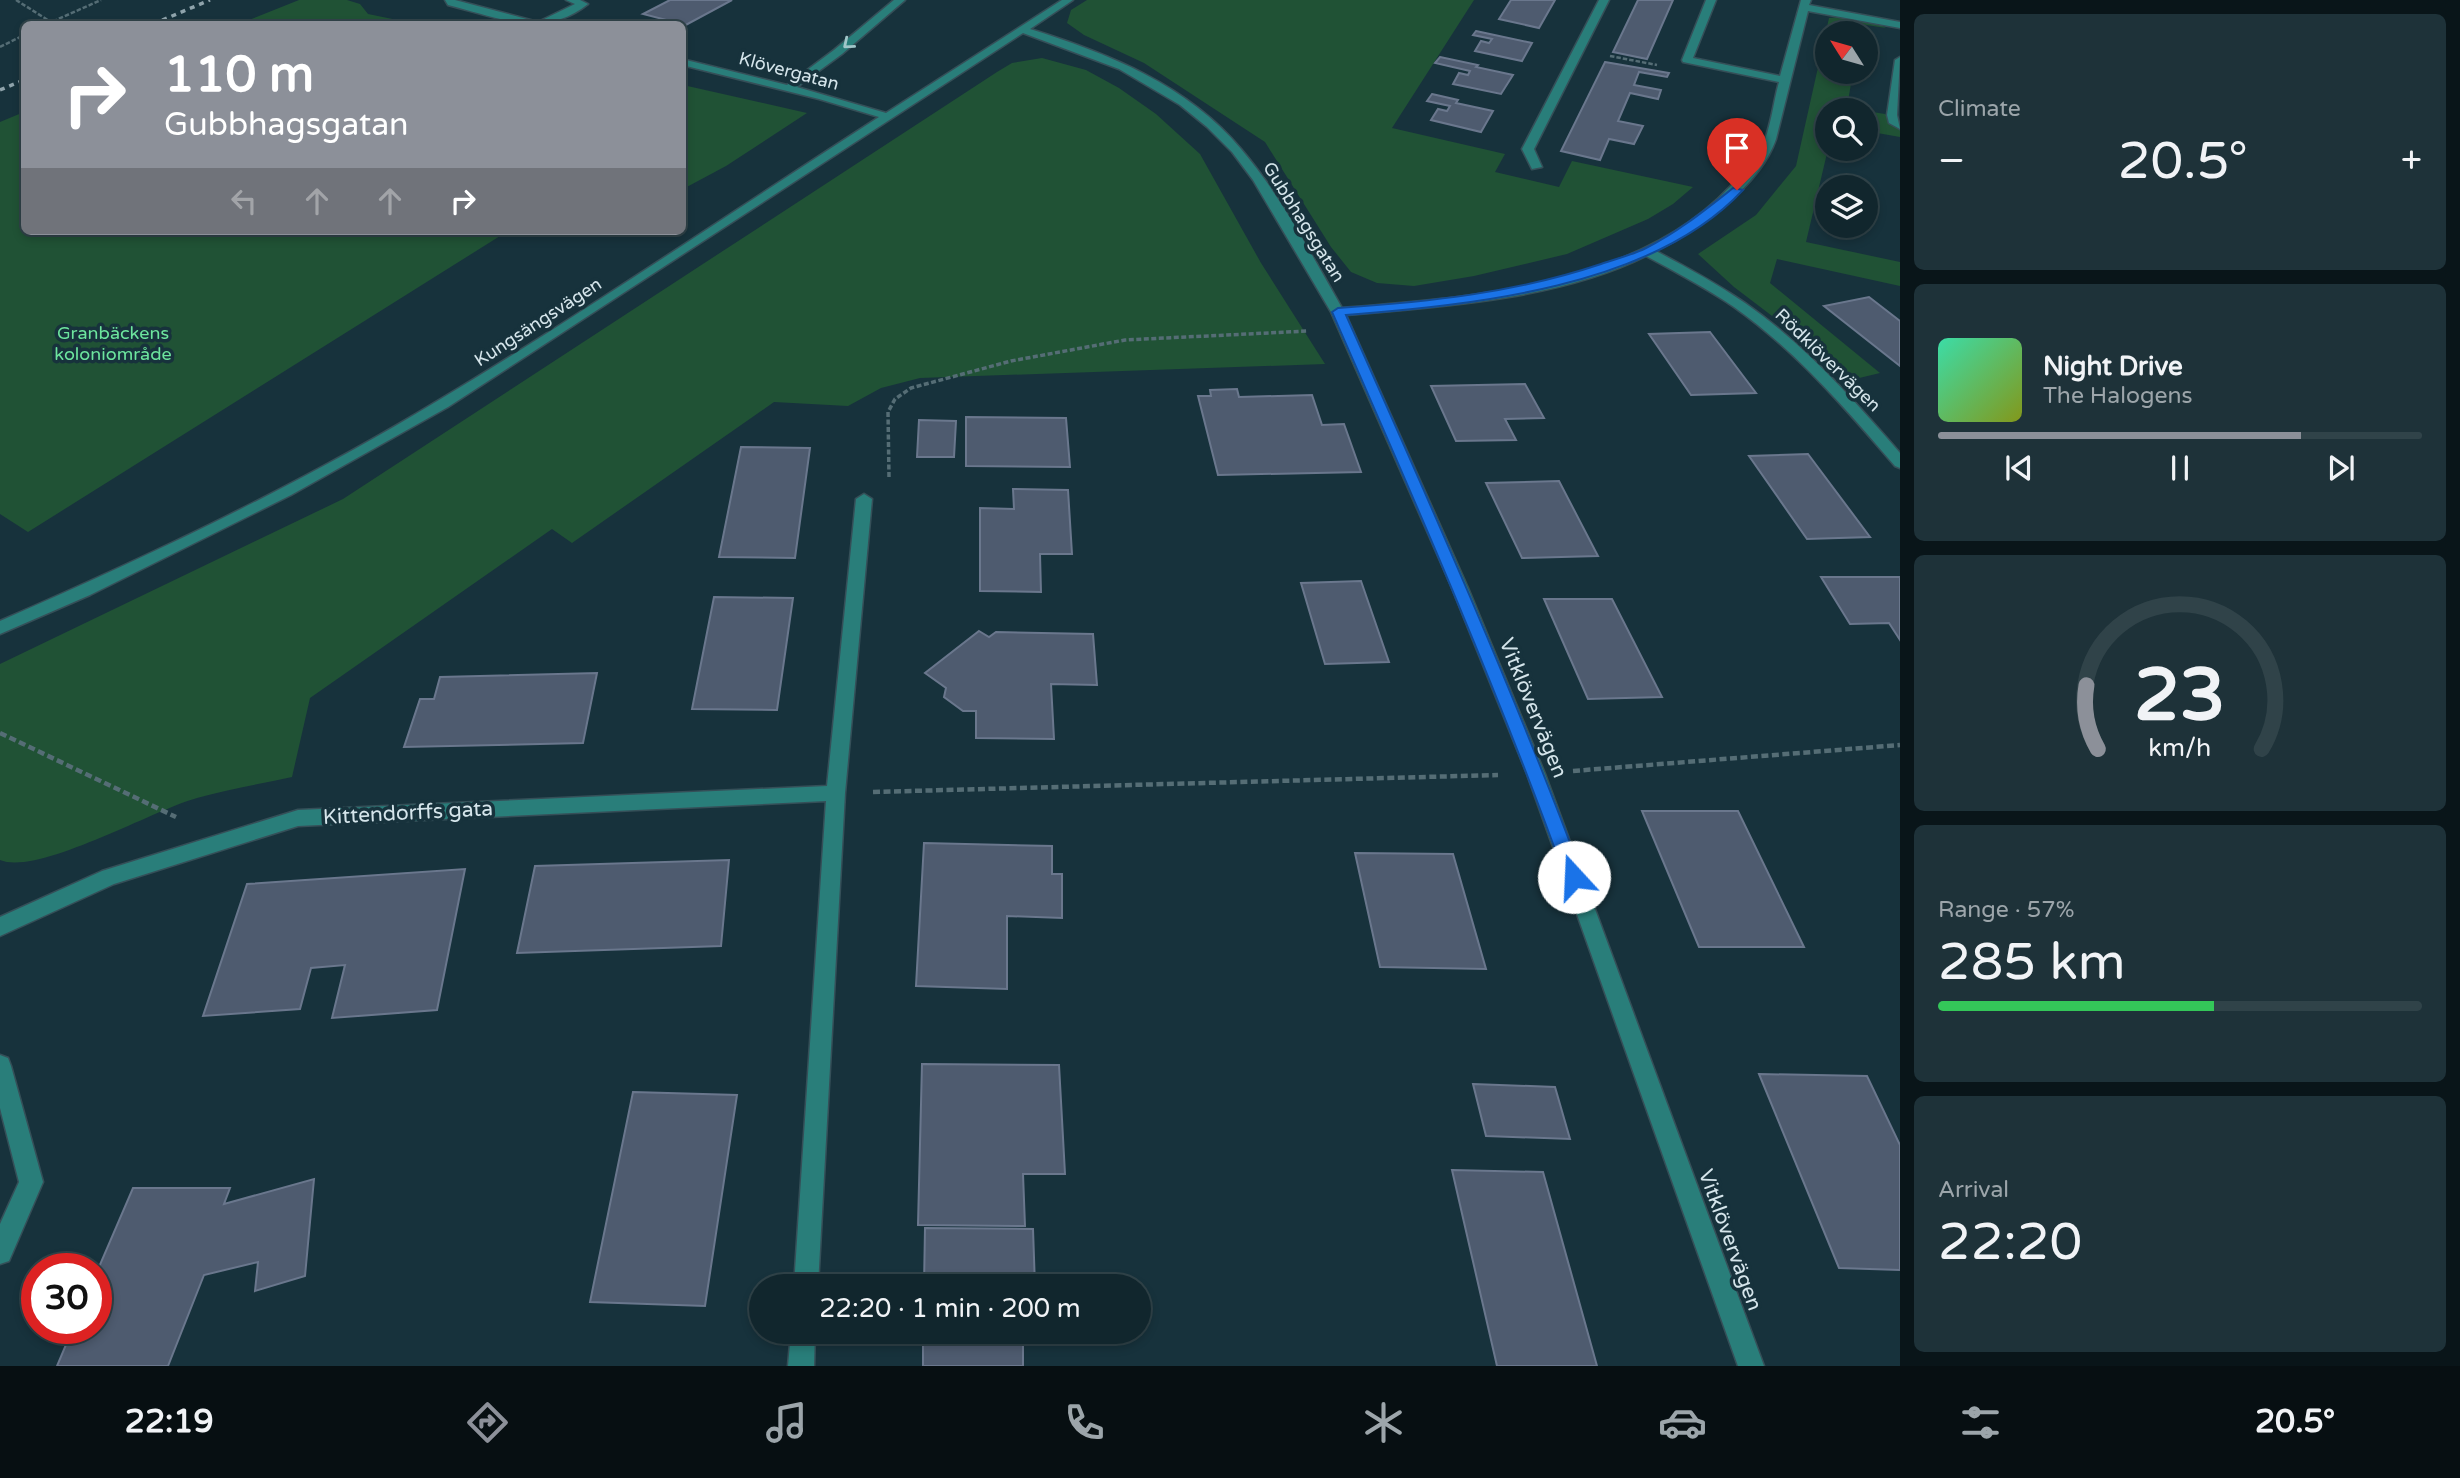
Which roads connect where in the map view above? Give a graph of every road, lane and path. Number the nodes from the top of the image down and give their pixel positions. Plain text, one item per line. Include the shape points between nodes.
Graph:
1 (16, 0) edge
2 (101, 0) edge
3 (450, 0) edge
4 (571, 0) edge
5 (900, 0) edge
6 (1068, 0) edge
7 (1604, 0) edge
8 (1711, 0) edge
9 (588, 2) edge
10 (1805, 3) edge
11 (50, 21) edge
12 (54, 21) edge
13 (522, 21) edge
14 (548, 21) edge
15 (1900, 24) edge
16 (1023, 30) junction
17 (21, 36) edge
18 (0, 47) edge
19 (1578, 50) junction
20 (1900, 60) edge
21 (1690, 61) junction
22 (686, 63) edge
23 (1785, 80) junction
24 (789, 88) junction
25 (886, 116) junction
26 (1900, 127) edge
27 (1536, 167) dead end
28 (1648, 252) junction
29 (1342, 321) junction
30 (1900, 463) edge
31 (864, 499) joint
32 (0, 628) edge
33 (0, 733) edge
34 (1900, 745) edge
35 (1536, 774) junction
36 (836, 793) junction
37 (197, 848) junction
38 (0, 928) edge
39 (0, 1066) edge
40 (0, 1252) edge
41 (807, 1274) edge
42 (802, 1344) edge
43 (801, 1366) edge
44 (1751, 1366) edge

1 - 11 path
2 - 12 path
3 - 13 street via 451,4
4 - 9 street
5 -> 24 street
6 - 16 street, Kungsängsvägen
7 - 19 street
8 - 21 street
9 - 14 street
10 - 15 street
10 - 23 street, Gubbhagsgatan
16 - 25 street, Kungsängsvägen
16 - 29 street, Gubbhagsgatan via 1079,46 1148,78 1206,119 1257,176
17 - 18 path
19 - 21 path via 1667,67 1683,67
19 - 27 street via 1528,149
20 - 26 street via 1892,115
21 - 23 street
22 - 24 street, Klövergatan
23 - 28 street, Gubbhagsgatan via 1766,151 1737,190 1691,227
24 - 25 street, Klövergatan
25 - 32 street, Kungsängsvägen via 443,404 286,491
28 - 29 street, Gubbhagsgatan via 1504,295
28 - 30 street, Rödklövervägen via 1762,321 1845,398
29 - 31 path via 1125,340 1011,361 911,388 895,398 888,412 890,498
29 - 35 street, Vitklövervägen
31 - 36 street
33 - 37 path via 175,816
34 - 35 path
35 - 36 path
35 - 44 street, Vitklövervägen
36 - 37 street, Kittendorffs gata via 298,818
36 - 41 street
37 - 38 street, Kittendorffs gata via 109,877
39 - 40 street via 31,1182
42 - 43 street

